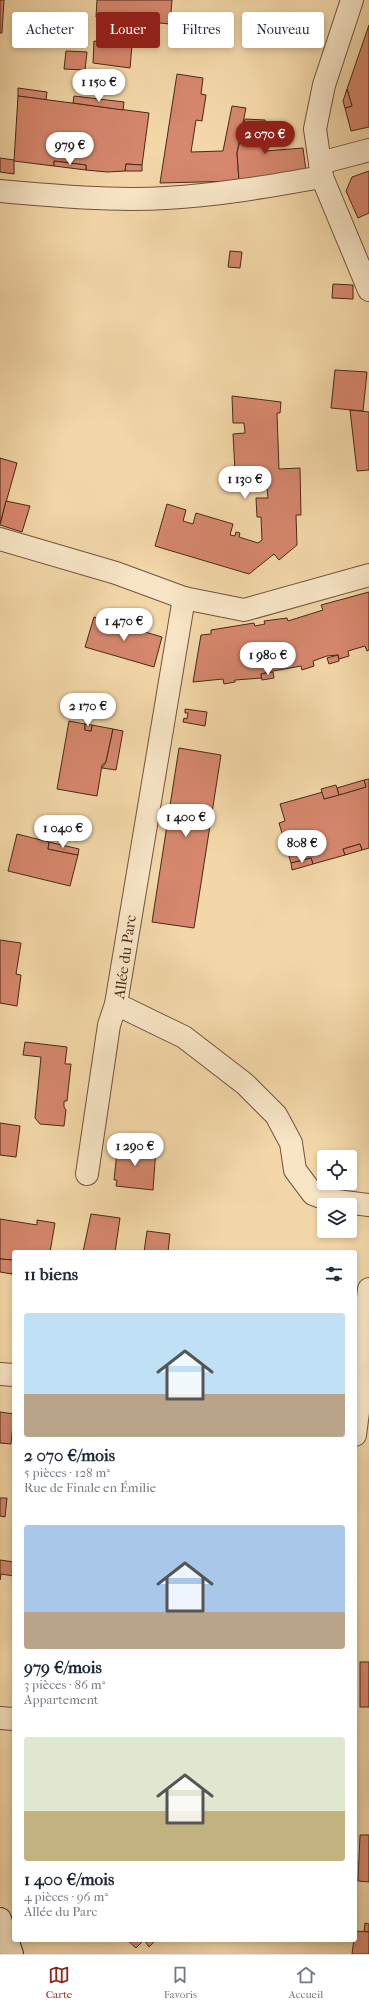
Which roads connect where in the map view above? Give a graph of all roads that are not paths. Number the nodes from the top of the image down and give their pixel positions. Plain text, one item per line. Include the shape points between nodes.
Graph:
1 (352, 0) edge
2 (369, 150) edge
3 (321, 170) junction
4 (0, 191) edge
5 (369, 290) edge
6 (0, 539) edge
7 (369, 575) edge
8 (184, 598) junction
9 (116, 1004) junction
10 (87, 1174) dead end
11 (369, 1206) edge
12 (369, 1289) edge
13 (0, 1374) edge
14 (12, 1376) edge
15 (365, 1382) edge
16 (357, 1424) edge
17 (0, 1718) edge
18 (12, 1719) edge
19 (0, 1919) edge
20 (12, 1954) edge

1 - 3 street via 324,85 315,129
2 - 3 street
3 - 4 street via 252,189 166,198 80,198
3 - 5 street
6 - 8 street via 116,573
7 - 8 street via 244,610
8 - 9 street, Allée du Parc
9 - 10 street via 109,1025
9 - 11 street, Allée du Parc via 184,1036 245,1084 276,1115 291,1143 295,1170 313,1194 329,1200
12 - 15 street via 362,1357
13 - 14 street
15 - 16 street
17 - 18 street
19 - 20 street

